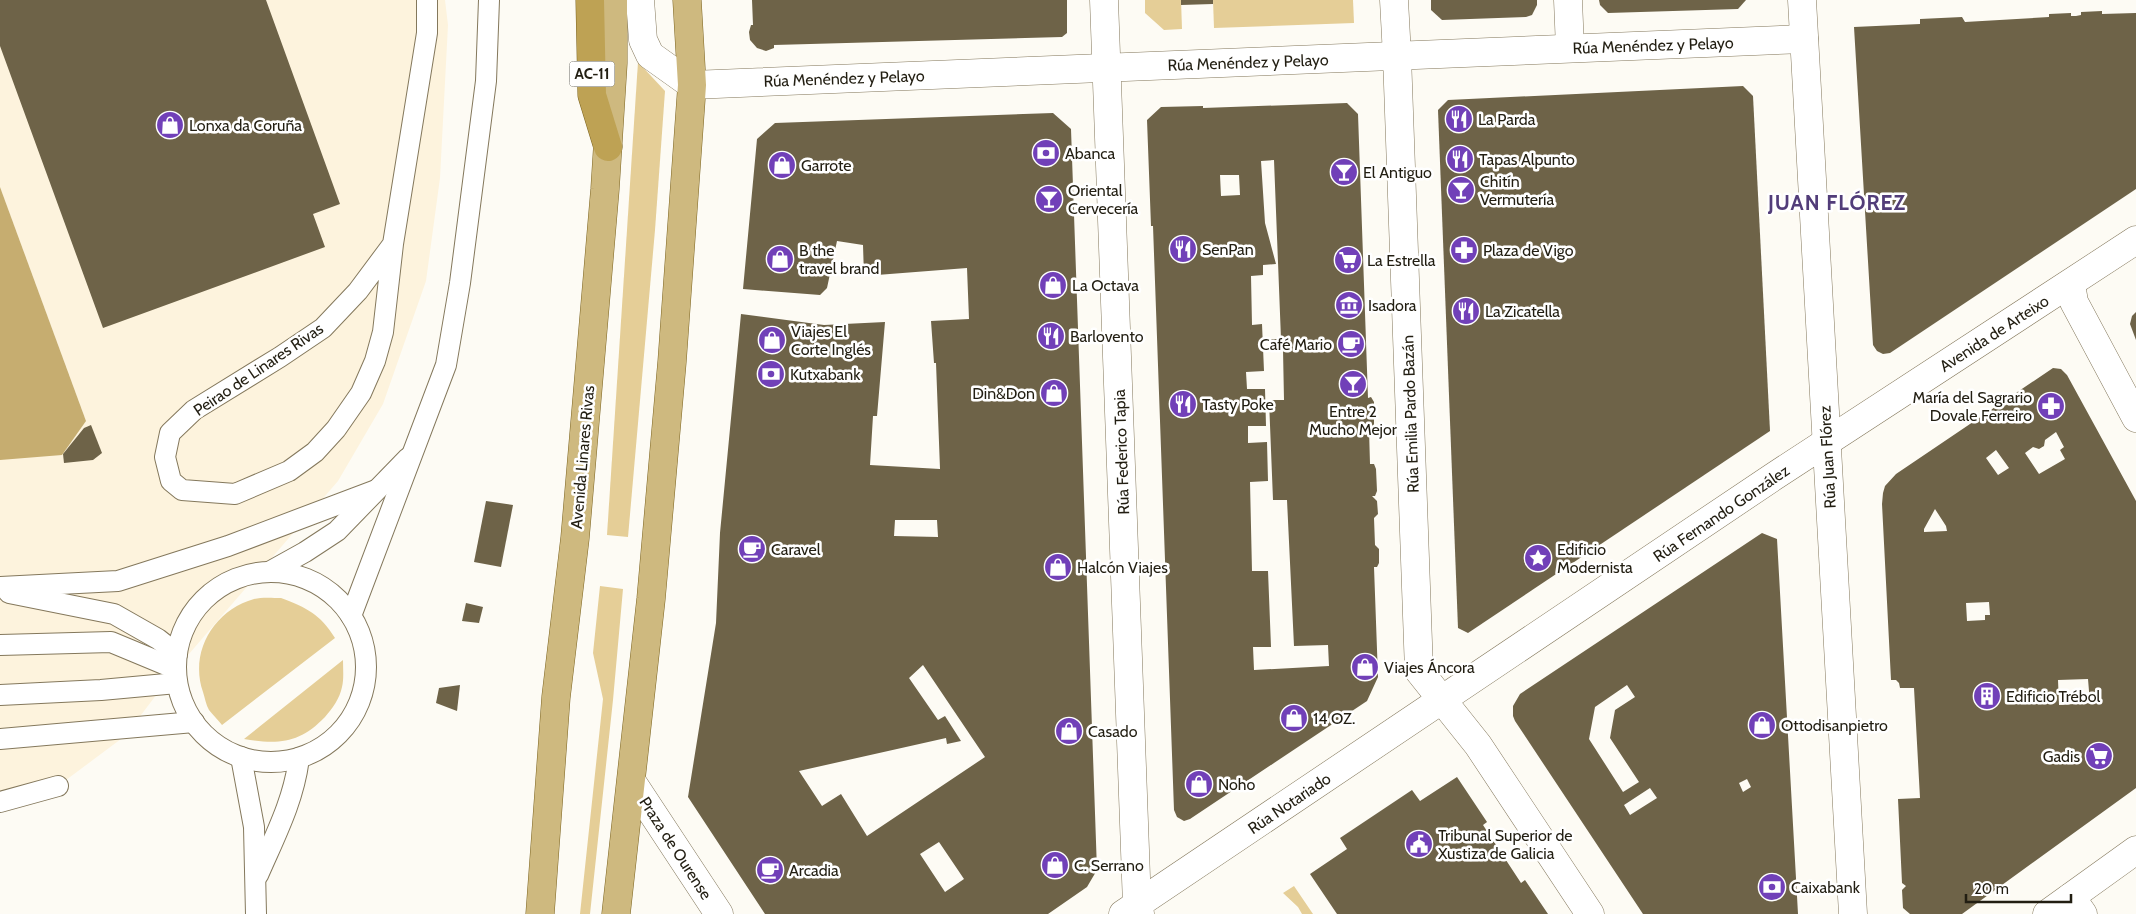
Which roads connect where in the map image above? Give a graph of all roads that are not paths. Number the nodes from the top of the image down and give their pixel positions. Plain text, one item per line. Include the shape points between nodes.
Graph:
1 (427, 0) edge
2 (489, 0) edge
3 (590, 0) edge
4 (613, 0) edge
5 (640, 0) edge
6 (687, 0) edge
7 (1104, 0) edge
8 (1394, 0) edge
9 (1568, 0) edge
10 (1802, 0) edge
11 (1804, 39) junction
12 (1570, 48) junction
13 (1396, 56) junction
14 (1107, 68) junction
15 (692, 85) junction
16 (608, 147) junction
17 (2136, 240) edge
18 (393, 244) junction
19 (2070, 284) junction
20 (2136, 418) edge
21 (1826, 442) junction
22 (412, 453) junction
23 (376, 490) junction
24 (269, 572) junction
25 (0, 587) edge
26 (0, 591) edge
27 (351, 616) junction
28 (0, 645) edge
29 (176, 669) junction
30 (0, 695) edge
31 (1442, 701) junction
32 (194, 722) junction
33 (0, 739) edge
34 (241, 757) junction
35 (299, 758) junction
36 (632, 782) junction
37 (58, 786) dead end
38 (0, 802) edge
39 (2136, 850) edge
40 (256, 879) junction
41 (2077, 906) edge
42 (1133, 911) edge
43 (256, 914) edge
44 (540, 914) edge
45 (616, 914) edge
46 (719, 914) edge
47 (1590, 914) edge
48 (1853, 914) edge
49 (2047, 914) edge

1 - 18 lane, Peirao de Linares Rivas via 427,33
2 - 22 lane via 486,81 446,366
3 - 16 highway, AC-11 via 592,94
4 - 16 main road, Avenida Linares Rivas
5 - 15 street via 643,40 650,55
6 - 15 main road
7 - 14 street, Rúa Federico Tapia
8 - 13 street, Rúa Emilia Pardo Bazán
9 - 12 street
10 - 11 street, Rúa Juan Flórez
11 - 12 street, Rúa Menéndez y Pelayo
11 - 21 street, Rúa Juan Flórez
12 - 13 street, Rúa Menéndez y Pelayo
13 - 14 street, Rúa Menéndez y Pelayo
13 - 31 street, Rúa Emilia Pardo Bazán via 1419,671
14 - 15 street, Rúa Menéndez y Pelayo
14 - 42 street, Rúa Federico Tapia
15 - 36 main road via 672,362
16 - 44 main road, Avenida Linares Rivas via 575,538 556,697
17 - 19 street, Avenida de Arteixo
18 - 18 lane, Peirao de Linares Rivas via 358,291 323,328 194,410 170,433 165,457 171,481 182,490 235,494 289,471 315,452 361,393 375,362 383,332
19 - 20 street via 2074,302
19 - 21 street, Avenida de Arteixo
21 - 31 street, Rúa Fernando González
21 - 48 street, Rúa Juan Flórez
22 - 23 lane
22 - 27 lane
23 - 24 lane via 337,531
23 - 25 lane via 228,546 118,581
24 - 27 lane via 301,577 330,592
24 - 29 lane via 242,576 218,588 198,606 184,628
26 - 29 lane via 114,614 158,639
27 - 35 lane via 366,656 365,682 358,707 344,728 324,746
28 - 29 lane via 110,642
29 - 30 lane via 101,690
29 - 32 lane via 183,704
31 - 42 street, Rúa Notariado
31 - 47 street, Rúa Emilia Pardo Bazán via 1478,745
32 - 33 lane
32 - 34 lane via 214,743
34 - 35 lane via 270,762
34 - 40 lane via 254,827
35 - 40 lane via 296,783 286,812
36 - 45 main road
36 - 46 street, Praza de Ourense
37 - 38 lane
39 - 41 street
40 - 43 lane
41 - 49 street

